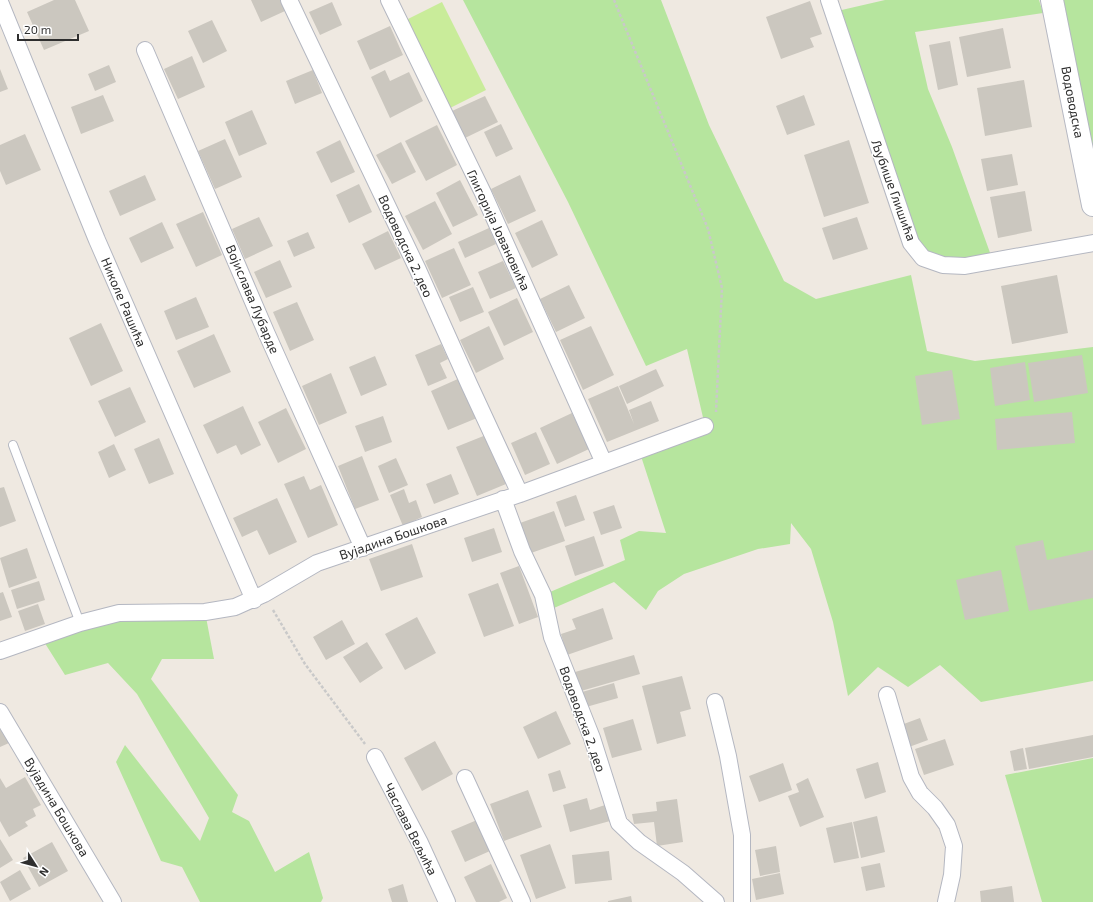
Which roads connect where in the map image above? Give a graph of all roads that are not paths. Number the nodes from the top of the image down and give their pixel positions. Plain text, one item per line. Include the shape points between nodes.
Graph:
1 (289, 0) edge
2 (389, 0) edge
3 (829, 0) edge
4 (1052, 0) edge
5 (0, 2) edge
6 (145, 50) dead end
7 (1093, 205) edge
8 (1093, 243) edge
9 (705, 426) road end
10 (13, 445) dead end
11 (604, 463) junction
12 (520, 494) junction
13 (502, 499) junction
14 (363, 548) junction
15 (259, 597) junction
16 (80, 623) junction
17 (0, 651) edge
18 (887, 695) dead end
19 (715, 702) dead end
20 (0, 712) edge
21 (375, 757) road end
22 (465, 778) dead end
23 (114, 902) edge
24 (447, 902) edge
25 (522, 902) edge
26 (716, 902) edge
27 (742, 902) edge
28 (946, 902) edge

1 - 12 street, Водоводска 2. део via 418,270
2 - 11 street, Глигорија Јовановића via 483,193
3 - 8 street, Љубише Глишића via 912,243 924,258 943,265 965,266
4 - 7 main road, Водоводска
5 - 15 street, Николе Рашића via 100,247
6 - 14 street, Војислава Лубарде via 266,332
9 - 11 street, Вујадина Бошкова
10 - 16 lane
11 - 12 street, Вујадина Бошкова
12 - 13 street, Вујадина Бошкова
13 - 14 street, Вујадина Бошкова
13 - 26 street, Водоводска 2. део via 522,551 543,595 552,637 592,738 619,823 639,842 683,873
14 - 15 street, Вујадина Бошкова via 318,562
15 - 16 street, Вујадина Бошкова via 220,610 119,613
16 - 17 street, Вујадина Бошкова
18 - 28 street via 910,777 947,825 954,846 952,875
19 - 27 street via 742,835
20 - 23 street, Вујадина Бошкова
21 - 24 street, Часлава Вељића via 420,843
22 - 25 street

